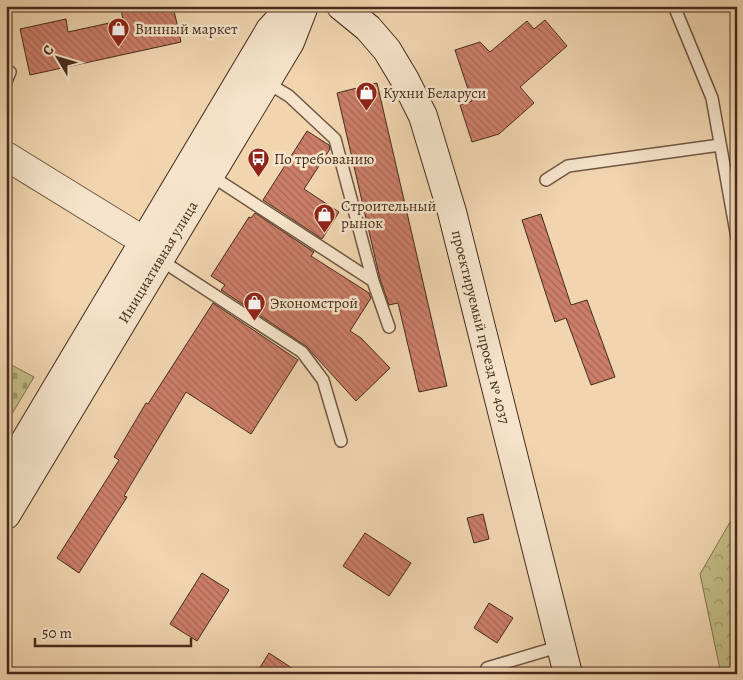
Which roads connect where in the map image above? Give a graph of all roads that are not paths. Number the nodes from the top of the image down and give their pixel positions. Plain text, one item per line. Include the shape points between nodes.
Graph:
1 (292, 6) edge
2 (304, 6) edge
3 (341, 6) edge
4 (674, 6) edge
5 (6, 69) edge
6 (6, 82) edge
7 (266, 82) junction
8 (720, 145) junction
9 (6, 156) edge
10 (210, 175) junction
11 (546, 180) dead end
12 (737, 238) edge
13 (152, 250) junction
14 (373, 281) junction
15 (389, 327) dead end
16 (341, 441) dead end
17 (6, 473) edge
18 (6, 515) edge
19 (561, 646) junction
20 (487, 668) dead end
21 (568, 674) edge

1 - 13 main road, Инициативная улица via 270,30
2 - 7 main road, Инициативная улица via 290,42
3 - 19 main road, проектируемый проезд № 4037 via 368,28 387,50 406,80 422,116 452,212
4 - 8 lane via 712,98
5 - 6 lane via 10,72
7 - 10 main road, Инициативная улица
7 - 14 lane via 289,96 335,139
8 - 11 lane via 568,166
8 - 12 lane
9 - 13 main road
10 - 13 main road, Инициативная улица
10 - 14 lane
13 - 16 lane via 302,352 322,380
13 - 17 main road, Инициативная улица
13 - 18 main road, Инициативная улица
14 - 15 lane
19 - 20 lane
19 - 21 main road, проектируемый проезд № 4037

